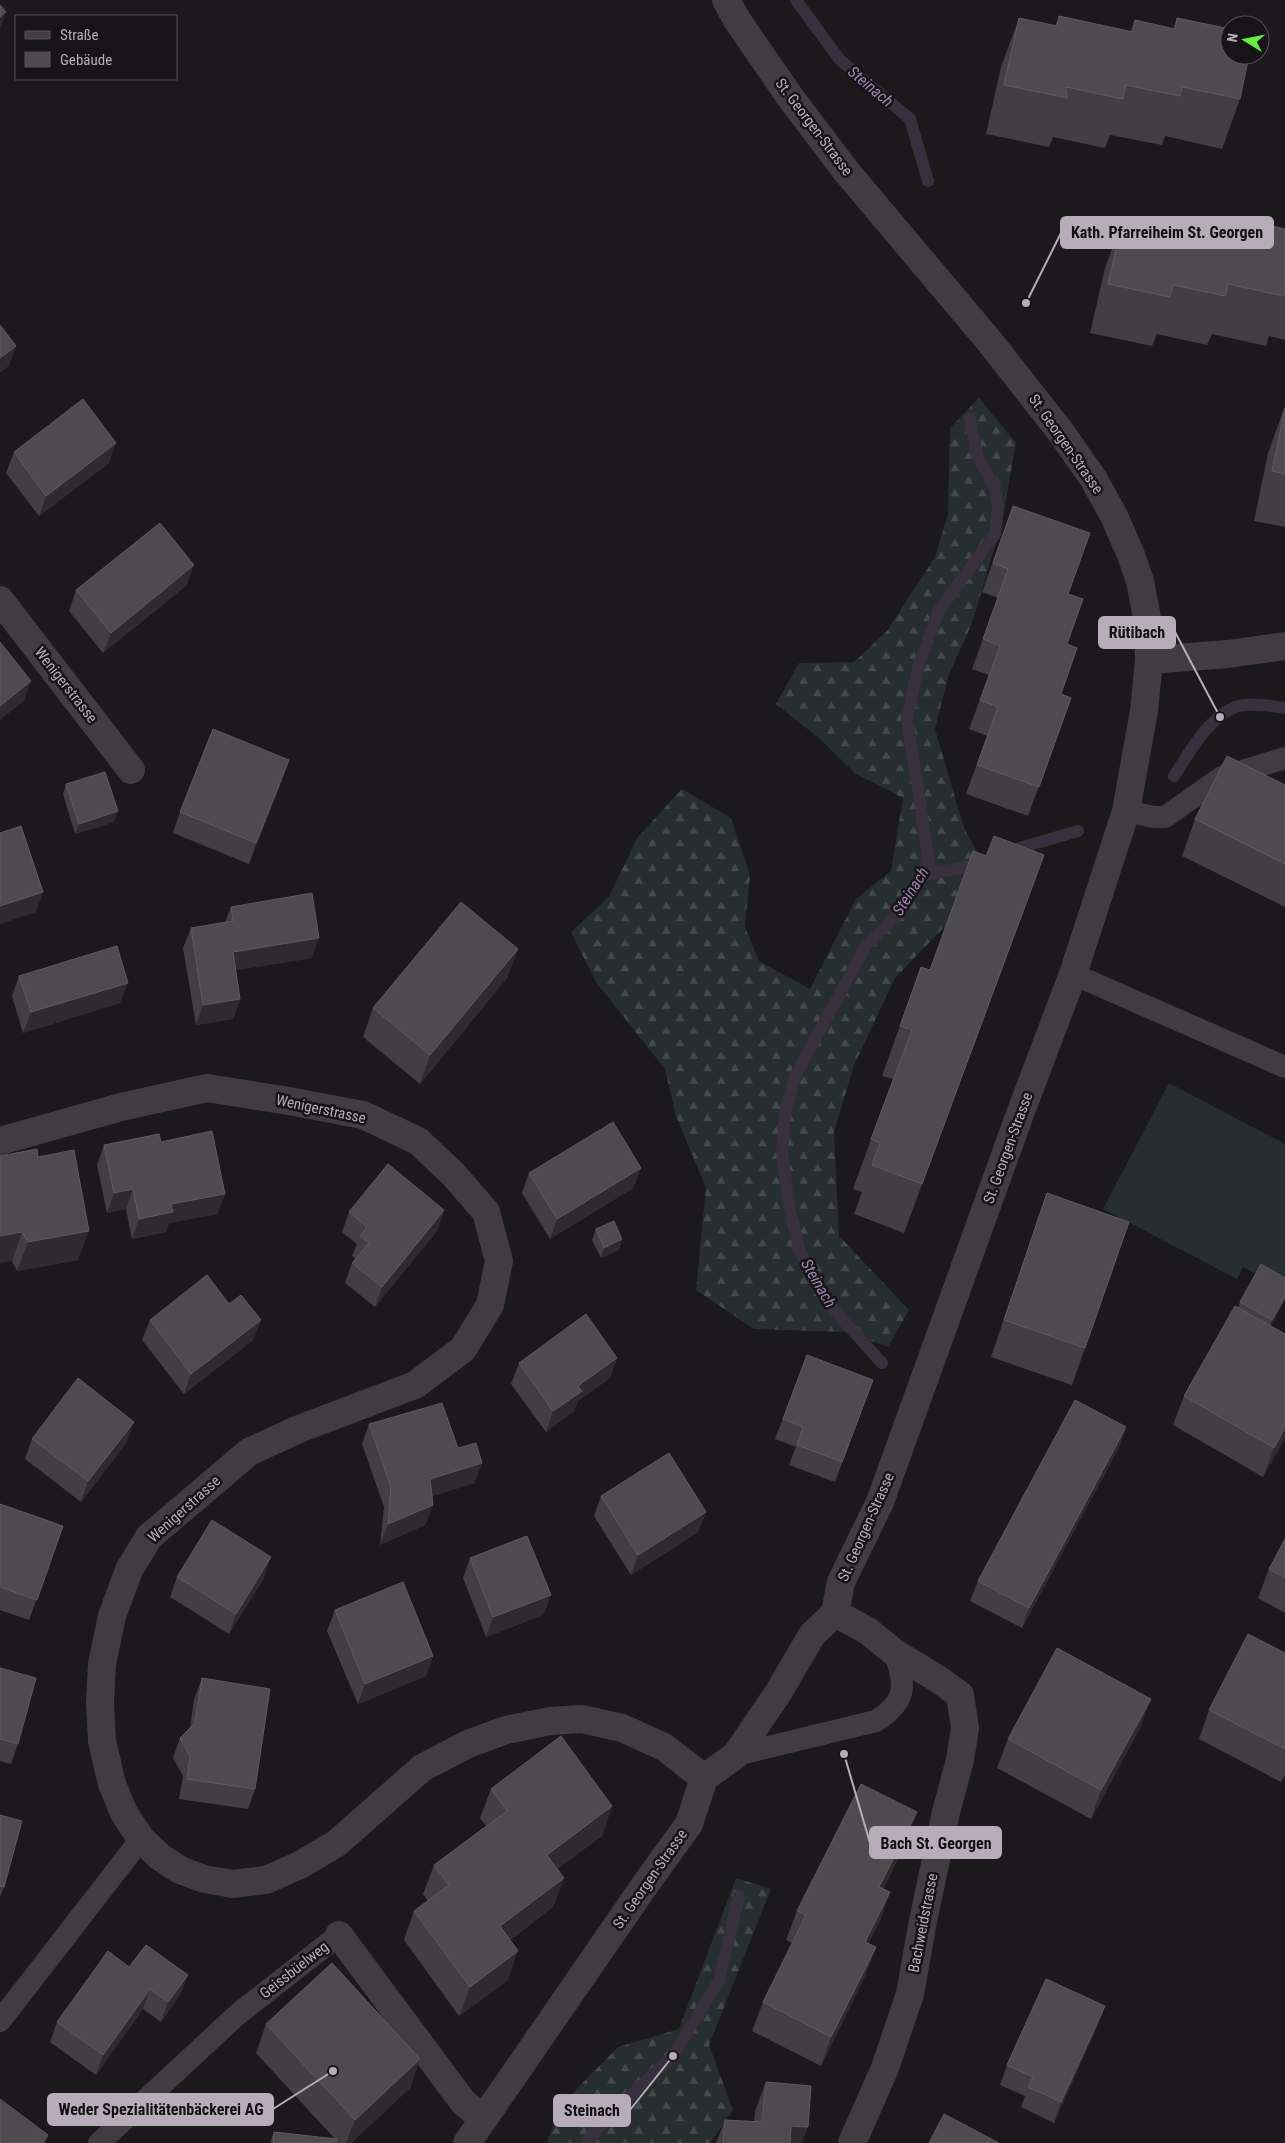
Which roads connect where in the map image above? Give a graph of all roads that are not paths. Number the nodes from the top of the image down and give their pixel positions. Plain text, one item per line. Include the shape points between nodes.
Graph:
1 (726, 0) edge
2 (0, 600) edge
3 (1285, 646) edge
4 (1149, 660) junction
5 (1285, 758) edge
6 (131, 770) dead end
7 (1126, 811) junction
8 (1073, 974) junction
9 (1285, 1067) edge
10 (0, 1141) edge
11 (834, 1614) junction
12 (895, 1653) junction
13 (736, 1755) junction
14 (704, 1778) junction
15 (141, 1839) junction
16 (339, 1935) joint
17 (0, 2021) edge
18 (484, 2119) junction
19 (99, 2143) edge
20 (467, 2143) edge
21 (852, 2143) edge

1 - 4 street, St. Georgen-Strasse via 790,97 846,171 990,342 1093,478 1132,555 1148,623
2 - 6 street, Wenigerstrasse
3 - 4 street
4 - 7 street, St. Georgen-Strasse
5 - 7 lane via 1222,777 1165,817
7 - 8 street, St. Georgen-Strasse
8 - 9 lane
8 - 11 street, St. Georgen-Strasse via 880,1502 841,1582
10 - 15 street, Wenigerstrasse via 121,1107 207,1088 364,1115 418,1141 454,1174 486,1212 499,1261 490,1306 463,1349 415,1385 298,1429 249,1452 149,1537 128,1570 112,1616 102,1664 100,1703 102,1741 112,1784 124,1813
11 - 12 street, Bachweidstrasse via 868,1631
11 - 13 street via 812,1635
12 - 13 lane via 903,1686 898,1702 876,1721
12 - 21 street, Bachweidstrasse via 960,1695 965,1728 910,1994 885,2068
13 - 14 street
14 - 15 street, Wenigerstrasse via 664,1748 622,1728 582,1719 550,1721 506,1730 468,1744 422,1768 337,1843 300,1866 266,1880 233,1884 204,1879 180,1870
14 - 18 street, St. Georgen-Strasse via 689,1824
15 - 17 lane
16 - 18 street, Geissbüelweg via 463,2102
16 - 19 lane, Geissbüelweg via 238,2014
18 - 20 street, St. Georgen-Strasse

